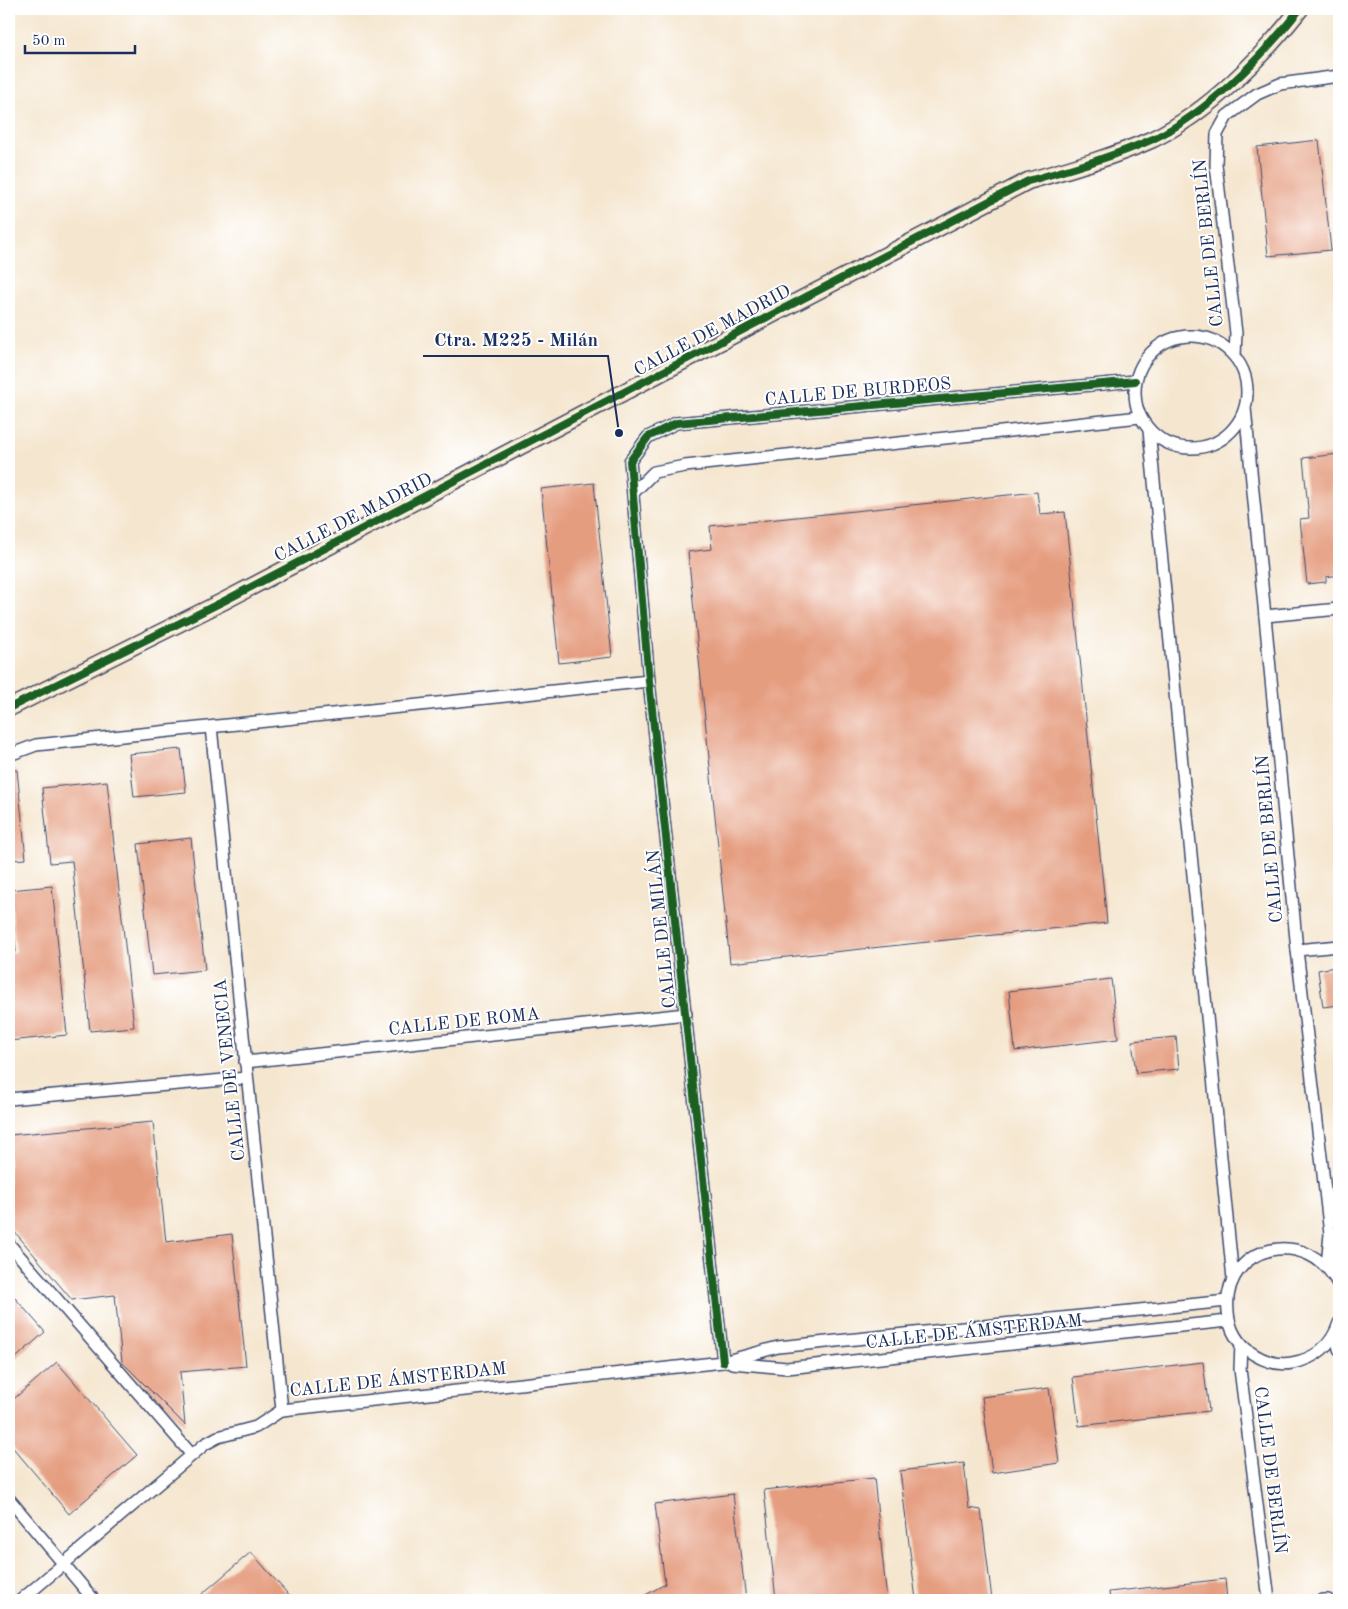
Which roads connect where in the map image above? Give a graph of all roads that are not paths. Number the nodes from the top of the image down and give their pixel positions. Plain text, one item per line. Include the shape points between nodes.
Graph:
1 (1300, 9) edge
2 (1339, 76) edge
3 (1235, 356) junction
4 (1135, 382) junction
5 (1245, 408) junction
6 (1140, 417) junction
7 (1149, 430) junction
8 (634, 492) junction
9 (1339, 609) edge
10 (1265, 616) junction
11 (649, 681) junction
12 (9, 708) edge
13 (211, 727) junction
14 (9, 755) edge
15 (1339, 946) edge
16 (1297, 950) junction
17 (686, 1014) junction
18 (245, 1062) junction
19 (247, 1078) junction
20 (9, 1100) edge
21 (9, 1244) edge
22 (1327, 1266) junction
23 (1233, 1279) junction
24 (1339, 1286) edge
25 (1226, 1301) junction
26 (1228, 1321) junction
27 (1337, 1329) edge
28 (1241, 1344) junction
29 (1339, 1349) edge
30 (723, 1362) junction
31 (282, 1410) junction
32 (192, 1455) junction
33 (9, 1499) edge
34 (63, 1564) junction
35 (21, 1600) edge
36 (94, 1600) edge
37 (1269, 1600) edge
38 (1323, 1600) edge
39 (1328, 1600) edge

1 - 12 street, CALLE DE MADRID via 1248,67 1204,106 1154,138 1094,162 1028,182 232,596
2 - 3 street, CALLE DE BERLÍN via 1280,84 1240,105 1227,116 1217,134 1215,149 1236,333
3 - 4 street via 1221,344 1204,337 1186,335 1168,340 1153,350 1142,364
3 - 5 street via 1246,381
4 - 6 street via 1135,400
4 - 8 street, CALLE DE BURDEOS via 676,423 648,437 630,461
5 - 7 street via 1238,423 1226,436 1203,446 1178,447
5 - 10 street, CALLE DE BERLÍN
6 - 7 street
6 - 8 street via 685,466 654,472
7 - 23 street
8 - 11 street, CALLE DE MILÁN
9 - 10 street
10 - 16 street, CALLE DE BERLÍN
11 - 13 street
11 - 17 street, CALLE DE MILÁN
13 - 14 street via 36,745
13 - 18 street, CALLE DE VENECIA
15 - 16 street
16 - 22 street, CALLE DE BERLÍN via 1330,1234
17 - 18 street, CALLE DE ROMA
17 - 30 street, CALLE DE MILÁN
18 - 19 street, CALLE DE VENECIA
19 - 20 street
19 - 31 street, CALLE DE VENECIA
21 - 32 street
22 - 23 street via 1313,1255 1295,1248 1277,1248 1244,1264
22 - 24 street
23 - 25 street
25 - 26 street
25 - 30 street, CALLE DE ÁMSTERDAM via 778,1348
26 - 28 street
26 - 30 street, CALLE DE ÁMSTERDAM via 787,1368
27 - 28 street via 1324,1348 1309,1359 1291,1364 1272,1363 1255,1356
27 - 29 street
28 - 37 street, CALLE DE BERLÍN via 1240,1369
30 - 31 street, CALLE DE ÁMSTERDAM
31 - 32 street, CALLE DE ÁMSTERDAM via 256,1427 218,1437
32 - 34 street, CALLE DE ÁMSTERDAM
33 - 34 street
34 - 35 street, CALLE DE ÁMSTERDAM
34 - 36 street
38 - 39 street

